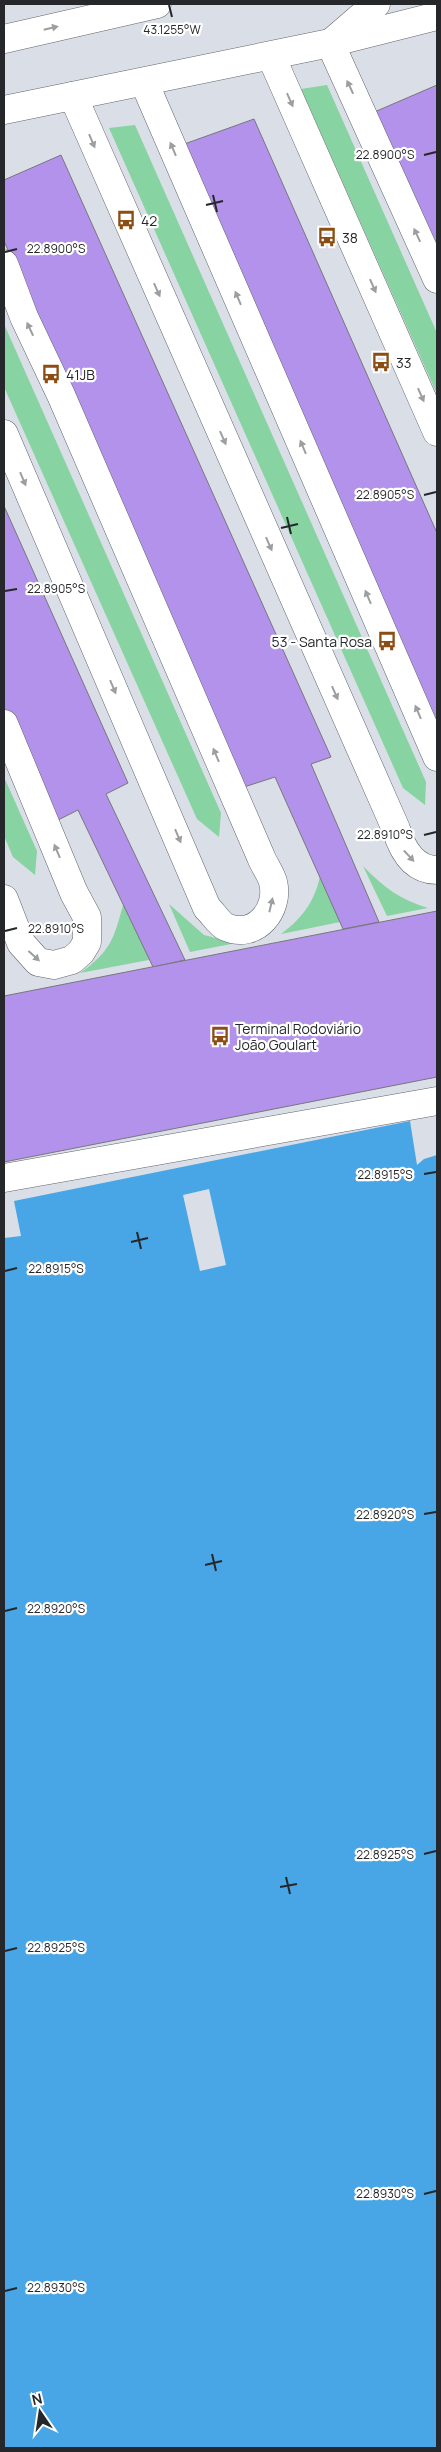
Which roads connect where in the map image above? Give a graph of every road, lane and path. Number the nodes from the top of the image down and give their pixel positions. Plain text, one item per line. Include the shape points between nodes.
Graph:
1 (157, 4) edge
2 (376, 4) edge
3 (437, 16) edge
4 (9, 40) edge
5 (330, 43) junction
6 (271, 56) junction
7 (144, 82) junction
8 (73, 96) junction
9 (4, 110) edge
10 (4, 264) edge
11 (437, 279) edge
12 (437, 432) edge
13 (4, 434) edge
14 (4, 724) edge
15 (437, 757) edge
16 (437, 870) edge
17 (4, 899) edge
18 (437, 1101) edge
19 (4, 1178) edge

4 -> 1 lane
2 - 5 lane
3 - 5 lane
5 - 6 lane
11 -> 5 lane
6 - 7 lane
6 -> 12 lane
7 - 8 lane
15 -> 7 lane
8 - 9 lane
8 -> 16 lane via 402,848 420,868
13 -> 10 lane via 207,908 225,927 240,930 258,925 273,907 273,882 24,317
17 -> 14 lane via 21,943 38,962 54,965 72,960 81,952 87,942 87,917
18 - 19 lane

